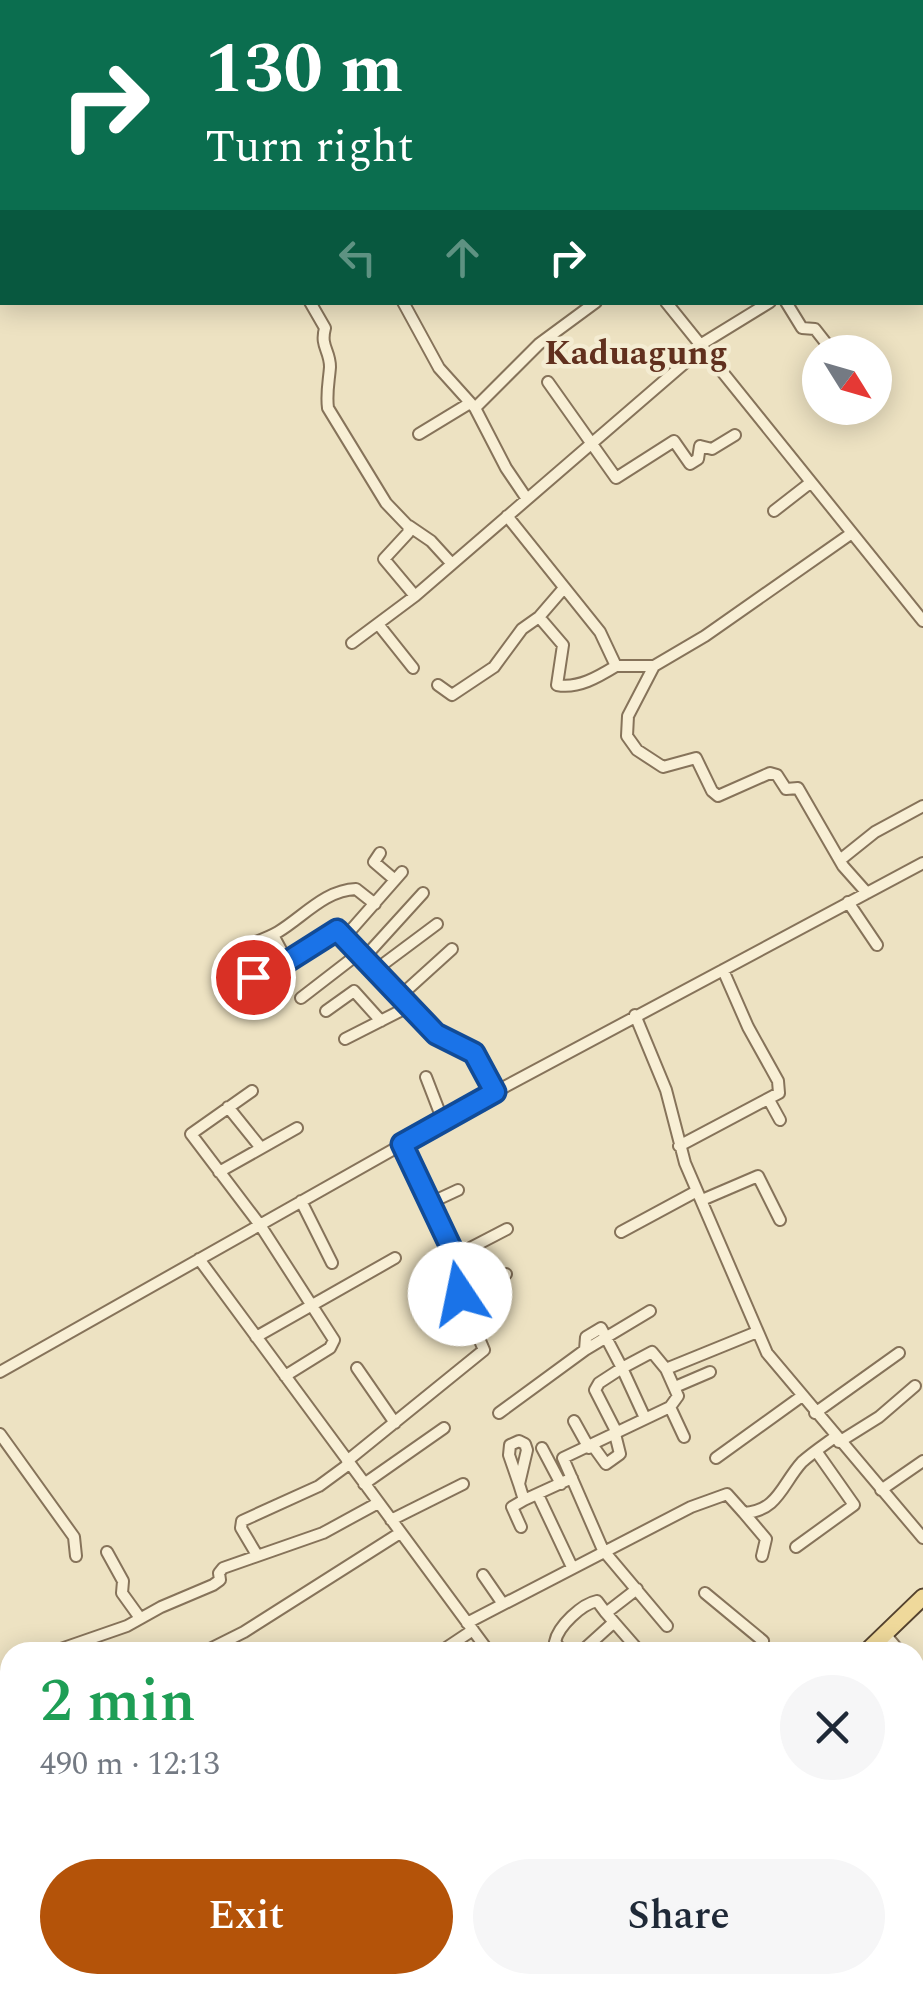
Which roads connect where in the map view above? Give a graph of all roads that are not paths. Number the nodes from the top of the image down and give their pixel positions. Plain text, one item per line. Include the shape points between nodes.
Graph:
1 (312, 305) edge
2 (405, 305) edge
3 (592, 305) edge
4 (668, 305) edge
5 (762, 305) edge
6 (788, 305) edge
7 (820, 335) edge
8 (700, 345) junction
9 (548, 382) dead end
10 (473, 405) junction
11 (419, 434) dead end
12 (735, 435) dead end
13 (591, 445) junction
14 (810, 483) junction
15 (527, 499) junction
16 (774, 511) dead end
17 (507, 516) junction
18 (408, 526) junction
19 (852, 533) junction
20 (452, 564) junction
21 (564, 588) junction
22 (416, 596) junction
23 (538, 617) junction
24 (923, 621) edge
25 (378, 624) junction
26 (352, 643) dead end
27 (616, 666) junction
28 (654, 666) junction
29 (413, 668) dead end
30 (438, 686) dead end
31 (923, 806) edge
32 (380, 853) dead end
33 (840, 860) junction
34 (923, 862) edge
35 (423, 893) dead end
36 (867, 893) junction
37 (848, 902) junction
38 (375, 904) junction
39 (437, 924) dead end
40 (273, 935) junction
41 (344, 938) junction
42 (877, 944) dead end
43 (240, 948) dead end
44 (452, 949) dead end
45 (361, 956) junction
46 (288, 961) junction
47 (724, 970) junction
48 (374, 971) junction
49 (253, 977) dead end
50 (399, 997) junction
51 (302, 998) dead end
52 (408, 1007) junction
53 (326, 1011) dead end
54 (636, 1015) junction
55 (382, 1021) junction
56 (345, 1039) dead end
57 (426, 1077) dead end
58 (252, 1091) dead end
59 (495, 1092) junction
60 (769, 1100) junction
61 (228, 1106) junction
62 (780, 1120) dead end
63 (443, 1121) junction
64 (297, 1128) dead end
65 (402, 1144) junction
66 (679, 1146) junction
67 (262, 1148) junction
68 (220, 1172) junction
69 (458, 1190) dead end
70 (700, 1196) junction
71 (301, 1201) junction
72 (430, 1203) junction
73 (780, 1220) dead end
74 (260, 1225) junction
75 (507, 1228) dead end
76 (620, 1232) dead end
77 (455, 1256) junction
78 (198, 1258) junction
79 (395, 1258) dead end
80 (332, 1262) dead end
81 (506, 1274) dead end
82 (428, 1282) dead end
83 (460, 1292) junction
84 (311, 1304) junction
85 (650, 1310) dead end
86 (601, 1329) junction
87 (757, 1332) junction
88 (256, 1337) junction
89 (899, 1353) dead end
90 (357, 1368) dead end
91 (622, 1368) junction
92 (666, 1369) junction
93 (0, 1372) edge
94 (710, 1372) dead end
95 (284, 1376) junction
96 (915, 1386) dead end
97 (674, 1387) junction
98 (802, 1396) junction
99 (670, 1407) junction
100 (500, 1413) dead end
101 (815, 1413) junction
102 (645, 1418) junction
103 (574, 1421) dead end
104 (395, 1423) junction
105 (444, 1428) dead end
106 (0, 1434) edge
107 (616, 1434) junction
108 (684, 1437) dead end
109 (837, 1439) junction
110 (591, 1447) junction
111 (542, 1448) dead end
112 (816, 1451) junction
113 (563, 1458) junction
114 (716, 1458) dead end
115 (923, 1461) edge
116 (348, 1462) junction
117 (550, 1463) junction
118 (566, 1481) junction
119 (364, 1484) junction
120 (464, 1484) dead end
121 (519, 1484) dead end
122 (882, 1490) junction
123 (538, 1495) junction
124 (524, 1500) junction
125 (378, 1504) junction
126 (744, 1513) junction
127 (391, 1520) junction
128 (521, 1527) dead end
129 (400, 1533) junction
130 (923, 1538) edge
131 (796, 1548) dead end
132 (604, 1550) junction
133 (107, 1552) dead end
134 (76, 1556) dead end
135 (257, 1556) junction
136 (762, 1556) dead end
137 (572, 1567) junction
138 (484, 1575) dead end
139 (637, 1590) junction
140 (705, 1593) dead end
141 (923, 1597) edge
142 (503, 1604) junction
143 (140, 1618) junction
144 (610, 1618) junction
145 (667, 1626) dead end
146 (470, 1627) junction
147 (885, 1634) junction
148 (81, 1642) edge
149 (224, 1642) edge
150 (452, 1642) edge
151 (482, 1642) edge
152 (555, 1642) edge
153 (590, 1642) edge
154 (629, 1642) edge
155 (763, 1642) edge
156 (877, 1642) edge
157 (892, 1642) edge

1 - 18 street via 325,328 328,408 386,504
2 - 10 street via 440,368
3 - 10 street
4 - 8 street
5 - 8 street
6 - 7 street via 802,328
8 - 13 street
8 - 14 street
9 - 13 street
10 - 11 street
10 - 15 street
12 - 13 street via 712,449 700,446 690,464 674,441 616,478
13 - 15 street
14 - 16 street
14 - 19 street
15 - 17 street
17 - 20 street
17 - 21 street
18 - 20 street
18 - 22 street via 384,559
19 - 24 street
19 - 28 street
20 - 22 street
21 - 23 street
21 - 27 street via 600,632
22 - 25 street
23 - 27 street via 562,646 560,687
23 - 30 street via 486,674 452,695
25 - 26 street
25 - 29 street
27 - 28 street
28 - 33 street via 628,716 631,745 663,767 696,758 718,796 775,773 786,789 798,788
31 - 33 street
32 - 38 street via 374,862 398,876
33 - 36 street
34 - 36 street
35 - 45 street
36 - 37 street
37 - 42 street
37 - 47 street
38 - 40 street via 349,889
38 - 41 street
39 - 48 street
40 - 43 street
40 - 46 street
41 - 45 street
41 - 46 street via 335,930
44 - 50 street
45 - 48 street
45 - 51 street
46 - 49 street
47 - 54 street
47 - 60 street via 780,1088
48 - 50 street
50 - 52 street
52 - 55 street
52 - 59 street via 436,1034 474,1053
53 - 55 street via 354,991
54 - 59 street
54 - 66 street via 666,1090
55 - 56 street
57 - 63 street
58 - 61 street
59 - 63 street
60 - 62 street
60 - 66 street
61 - 67 street
61 - 68 street via 191,1134
63 - 65 street
64 - 67 street
65 - 71 street
65 - 72 street
66 - 70 street
67 - 68 street
68 - 74 street
69 - 72 street
70 - 73 street via 758,1176
70 - 76 street
70 - 87 street
71 - 74 street
71 - 80 street
72 - 77 street
74 - 78 street
74 - 84 street
75 - 77 street
77 - 83 street
78 - 88 street
78 - 93 street
79 - 84 street
81 - 83 street
82 - 83 street via 441,1303
83 - 104 street via 484,1350
84 - 88 street
84 - 95 street via 334,1344
85 - 86 street
86 - 91 street
86 - 100 street via 585,1350
87 - 92 street
87 - 98 street
88 - 95 street
89 - 101 street
90 - 104 street
91 - 92 street via 652,1352
91 - 102 street
91 - 107 street via 595,1390
92 - 97 street
94 - 97 street
95 - 116 street
96 - 109 street
97 - 99 street via 678,1396
98 - 101 street
98 - 114 street
99 - 102 street
99 - 108 street
101 - 109 street
102 - 107 street
103 - 110 street
104 - 116 street
105 - 119 street
106 - 134 street via 74,1537
107 - 110 street
107 - 110 street via 620,1454 606,1464
109 - 112 street
109 - 122 street
110 - 113 street
111 - 117 street
112 - 126 street via 777,1500
112 - 131 street via 854,1505
113 - 117 street
113 - 118 street
115 - 122 street
116 - 119 street
116 - 135 street via 319,1486 242,1521
117 - 118 street
118 - 123 street
118 - 132 street
119 - 125 street
120 - 127 street
121 - 124 street
122 - 130 street
123 - 124 street
123 - 137 street
124 - 128 street via 512,1507
125 - 127 street
125 - 135 street
126 - 132 street via 725,1494
126 - 136 street via 766,1539
127 - 129 street
129 - 146 street
129 - 149 street
132 - 137 street
132 - 139 street
133 - 143 street
135 - 143 street via 223,1568 213,1585
137 - 142 street
138 - 142 street
139 - 144 street
139 - 145 street
140 - 155 street
141 - 147 main road
142 - 146 street
143 - 148 street
144 - 152 street via 597,1601 588,1603
144 - 153 street
144 - 154 street
146 - 150 street
146 - 151 street
147 - 156 main road
147 - 157 street

